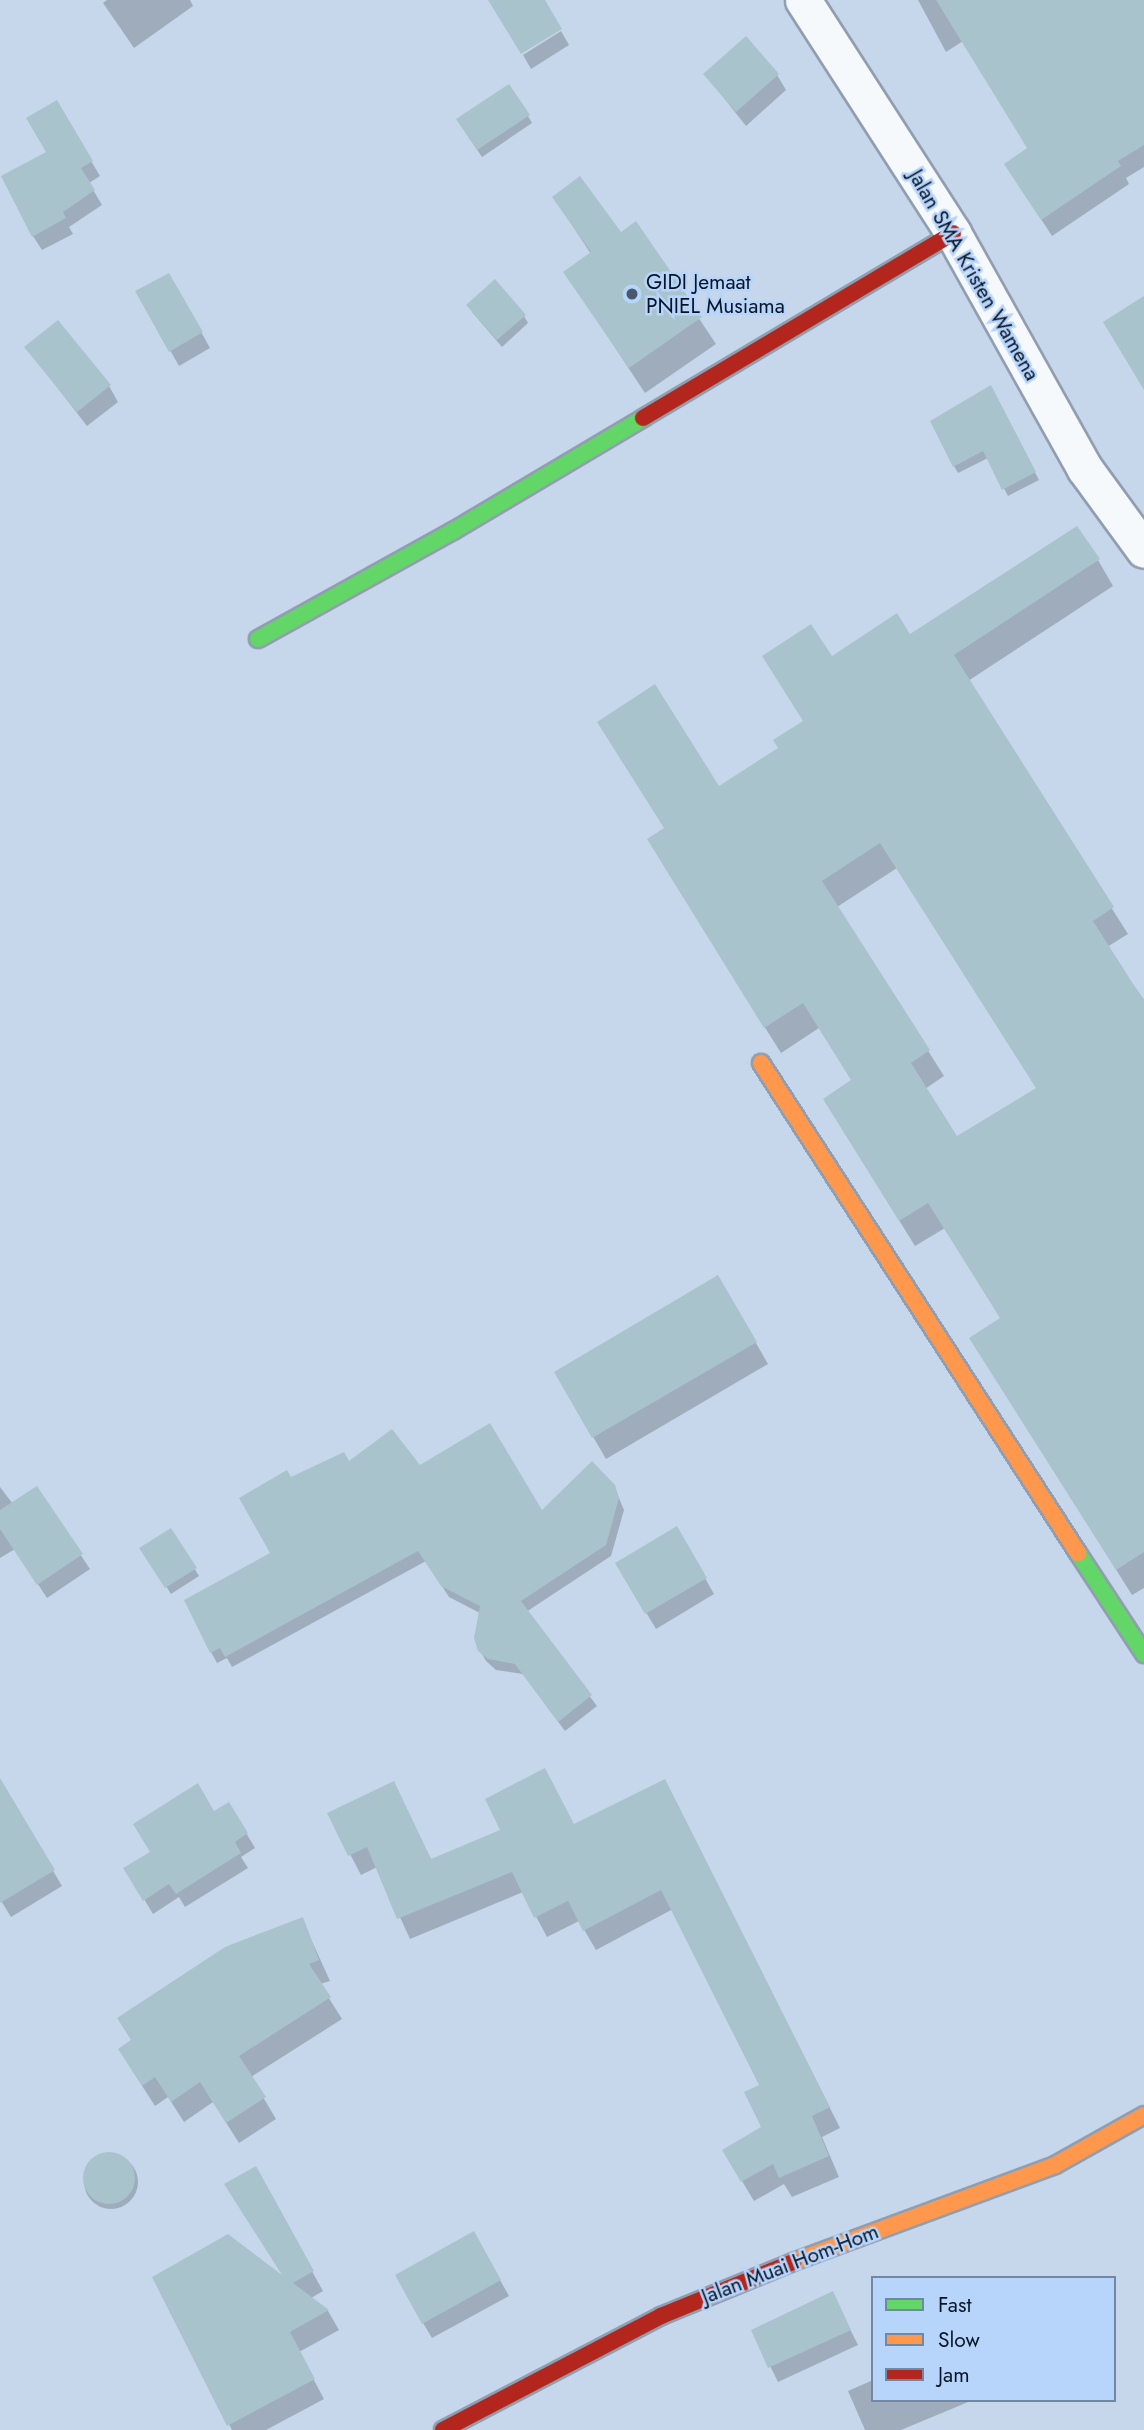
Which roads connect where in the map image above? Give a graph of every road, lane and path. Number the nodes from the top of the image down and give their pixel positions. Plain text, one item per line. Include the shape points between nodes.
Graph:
1 (803, 0) edge
2 (953, 233) junction
3 (1144, 550) edge
4 (258, 639) dead end
5 (761, 1063) dead end
6 (1144, 1654) edge
7 (1144, 2115) edge
8 (443, 2430) edge

1 - 2 street, Jalan SMA Kristen Wamena
2 - 3 street, Jalan SMA Kristen Wamena via 1085,469
2 - 4 street via 453,531
5 - 6 street
7 - 8 street, Jalan Muai Hom-Hom via 1055,2165 759,2274 661,2316

